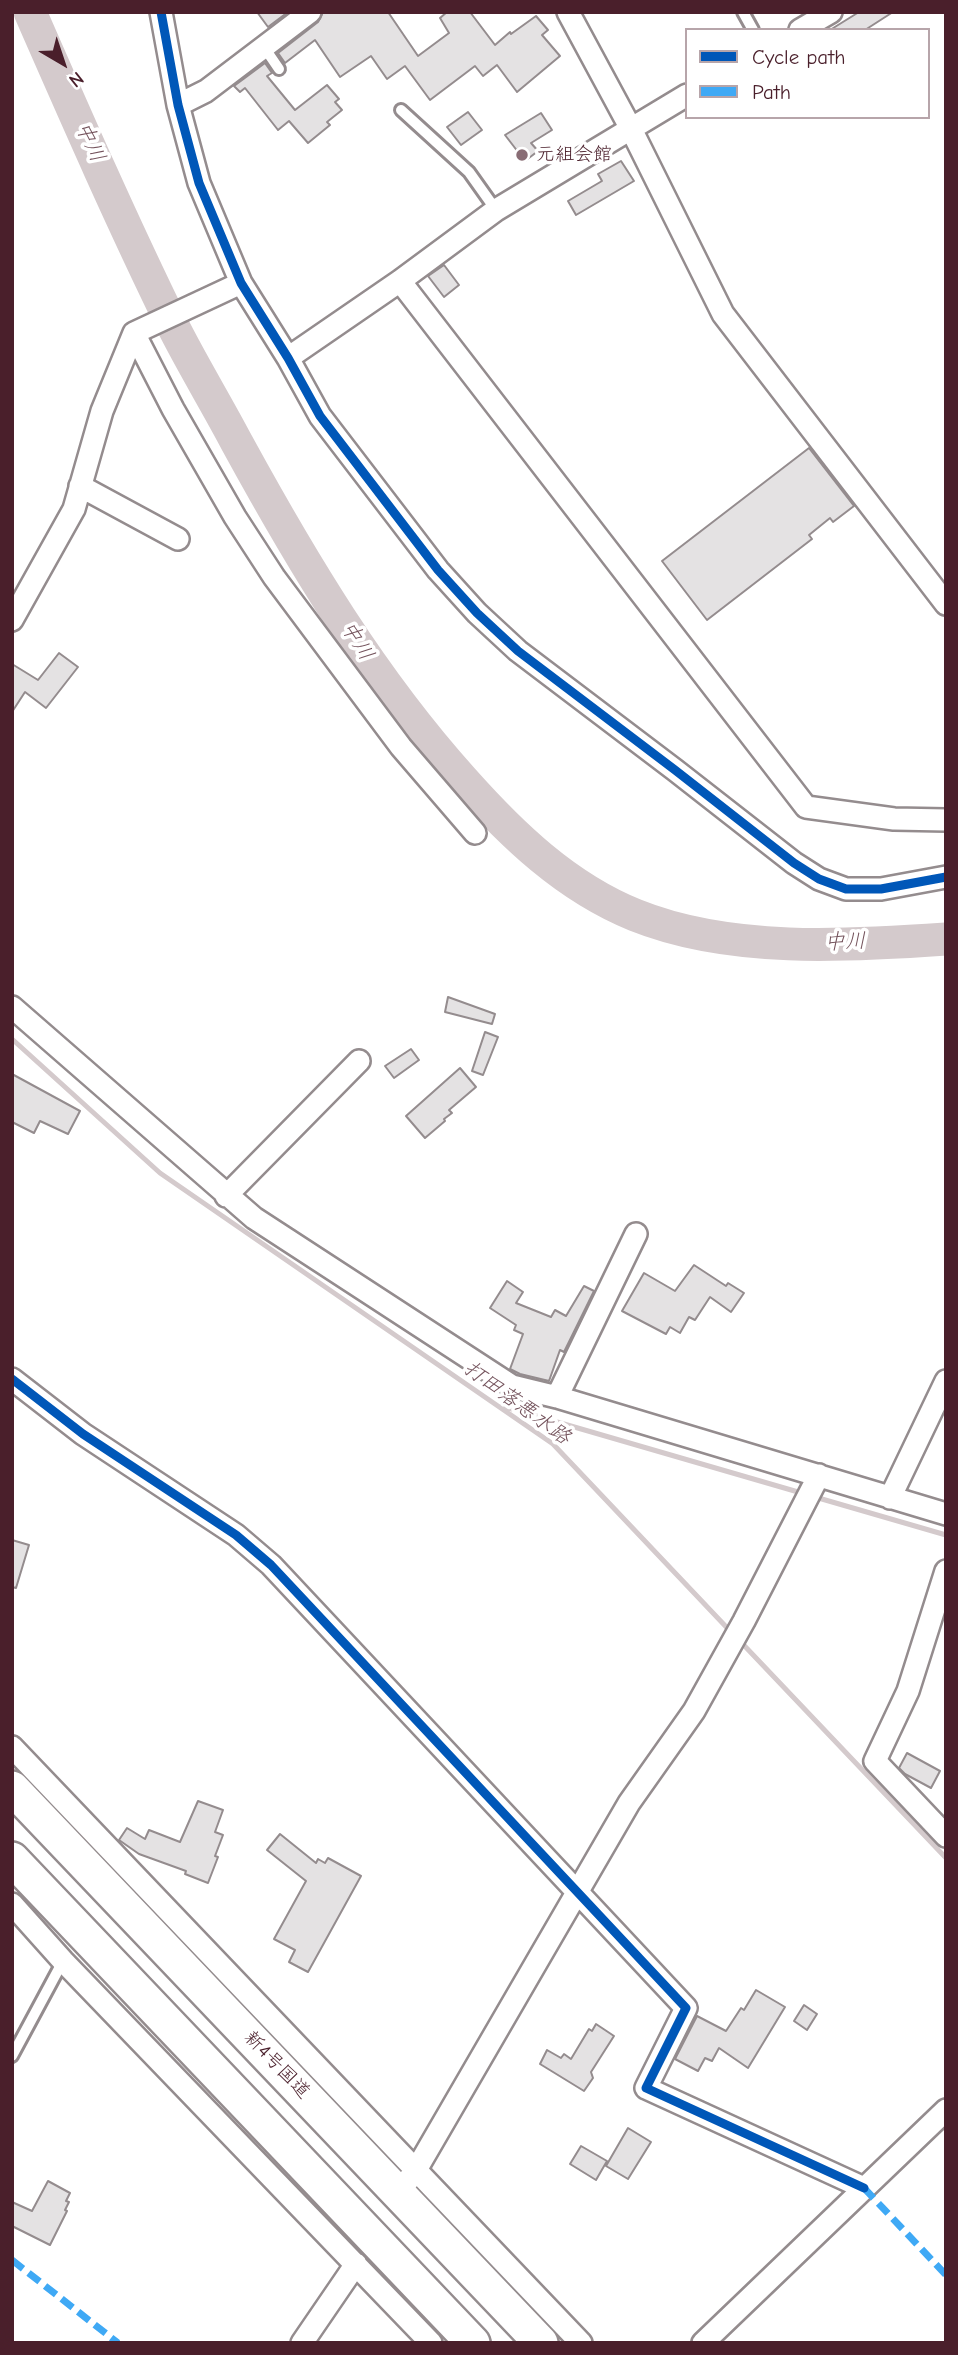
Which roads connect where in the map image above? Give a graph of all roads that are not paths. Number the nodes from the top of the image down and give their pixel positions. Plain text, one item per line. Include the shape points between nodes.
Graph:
1 (162, 12) edge
2 (310, 12) edge
3 (568, 12) edge
4 (743, 12) edge
5 (831, 12) edge
6 (752, 28) edge
7 (803, 28) edge
8 (264, 47) junction
9 (279, 69) dead end
10 (685, 96) edge
11 (178, 105) junction
12 (401, 110) dead end
13 (630, 127) junction
14 (496, 210) junction
15 (400, 281) junction
16 (241, 284) junction
17 (134, 333) junction
18 (288, 358) junction
19 (80, 486) junction
20 (178, 539) dead end
21 (946, 604) edge
22 (12, 620) edge
23 (946, 820) edge
24 (475, 834) dead end
25 (946, 877) edge
26 (12, 1007) edge
27 (359, 1061) dead end
28 (226, 1196) junction
29 (636, 1234) dead end
30 (12, 1379) edge
31 (946, 1381) edge
32 (557, 1397) junction
33 (819, 1475) junction
34 (890, 1497) junction
35 (946, 1514) edge
36 (946, 1571) edge
37 (12, 1746) edge
38 (12, 1788) edge
39 (946, 1836) edge
40 (12, 1859) edge
41 (577, 1891) junction
42 (12, 1904) edge
43 (64, 1961) junction
44 (12, 2056) edge
45 (946, 2110) edge
46 (407, 2181) junction
47 (863, 2188) junction
48 (356, 2264) junction
49 (302, 2343) edge
50 (431, 2343) edge
51 (473, 2343) edge
52 (541, 2343) edge
53 (580, 2343) edge
54 (703, 2343) edge

1 - 11 street
2 - 8 street
3 - 13 street
4 - 6 lane
5 - 7 street
8 - 9 lane
8 - 11 street via 206,91
10 - 13 street
11 - 16 street via 198,183
12 - 14 lane via 469,172
13 - 14 street
13 - 21 street via 723,314
14 - 15 street
15 - 18 street
15 - 23 street via 806,807 894,819
16 - 17 street
16 - 18 street
17 - 19 street via 102,411
17 - 24 street via 228,505 274,577 401,747
18 - 25 street via 320,416 438,570 518,651 819,879 846,889 881,889
19 - 20 street
19 - 22 street via 74,509
26 - 28 street
27 - 28 street
28 - 32 street via 512,1386
29 - 32 street
30 - 41 street via 83,1434 236,1535 271,1566
31 - 34 street
32 - 33 street
33 - 34 street
33 - 41 street via 694,1711 629,1803
34 - 35 street
36 - 39 street via 908,1691 875,1761
37 - 46 street
38 - 46 highway, 新4号国道
40 - 51 highway
41 - 46 street
41 - 47 street via 686,2008 646,2088
42 - 43 street
43 - 44 lane
43 - 48 street
45 - 47 street
46 - 52 highway, 新4号国道
46 - 53 street
47 - 54 street
48 - 49 street
48 - 50 street

